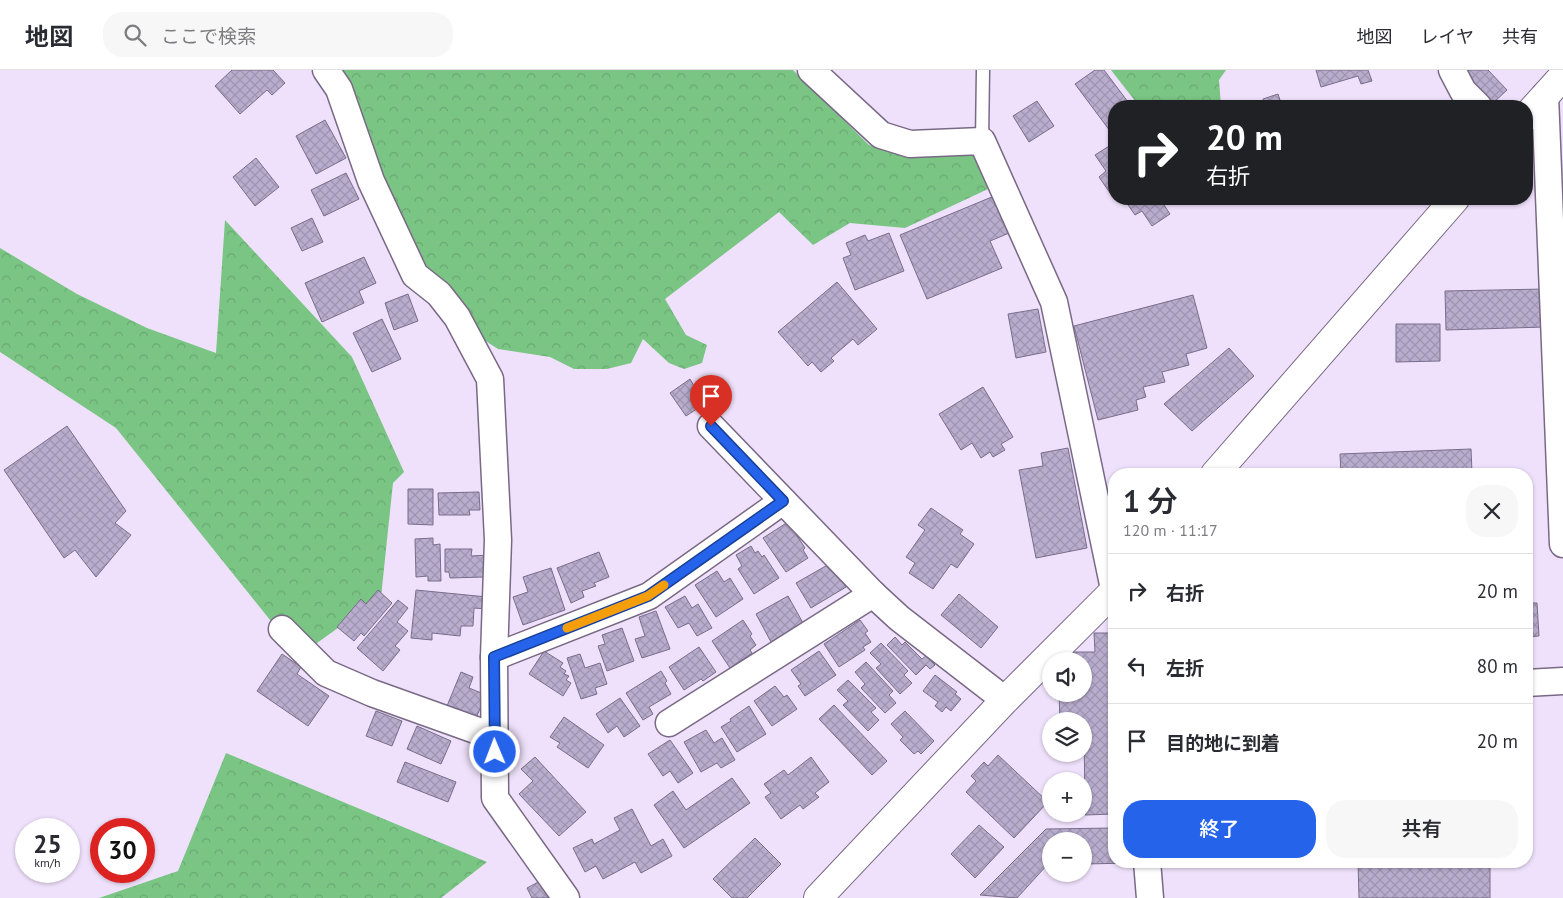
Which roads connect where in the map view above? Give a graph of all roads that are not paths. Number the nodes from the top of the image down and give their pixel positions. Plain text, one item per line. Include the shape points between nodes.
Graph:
1 (326, 70) edge
2 (811, 70) edge
3 (983, 70) edge
4 (1452, 70) edge
5 (1554, 85) edge
6 (1472, 100) edge
7 (1533, 109) edge
8 (982, 141) junction
9 (1450, 205) edge
10 (711, 426) dead end
11 (1220, 468) edge
12 (783, 501) junction
13 (1563, 544) edge
14 (1108, 561) edge
15 (873, 594) junction
16 (1108, 596) edge
17 (282, 629) dead end
18 (494, 657) junction
19 (1563, 681) edge
20 (1533, 683) edge
21 (1005, 700) junction
22 (669, 724) dead end
23 (494, 737) junction
24 (1148, 868) edge
25 (566, 898) edge
26 (818, 898) edge
27 (1150, 898) edge

1 - 18 street via 339,89 371,182 415,275 439,294 457,317 490,379 498,540
2 - 8 street via 881,135 910,144
3 - 8 lane
4 - 6 street
5 - 7 street
5 - 13 street
8 - 14 street via 1054,302
9 - 11 street
10 - 12 street
12 - 15 street
12 - 18 street via 648,596
15 - 21 street
15 - 22 street
16 - 21 street
17 - 23 street via 326,674
18 - 23 street
19 - 20 street
21 - 26 street
23 - 25 street via 495,798
24 - 27 street

